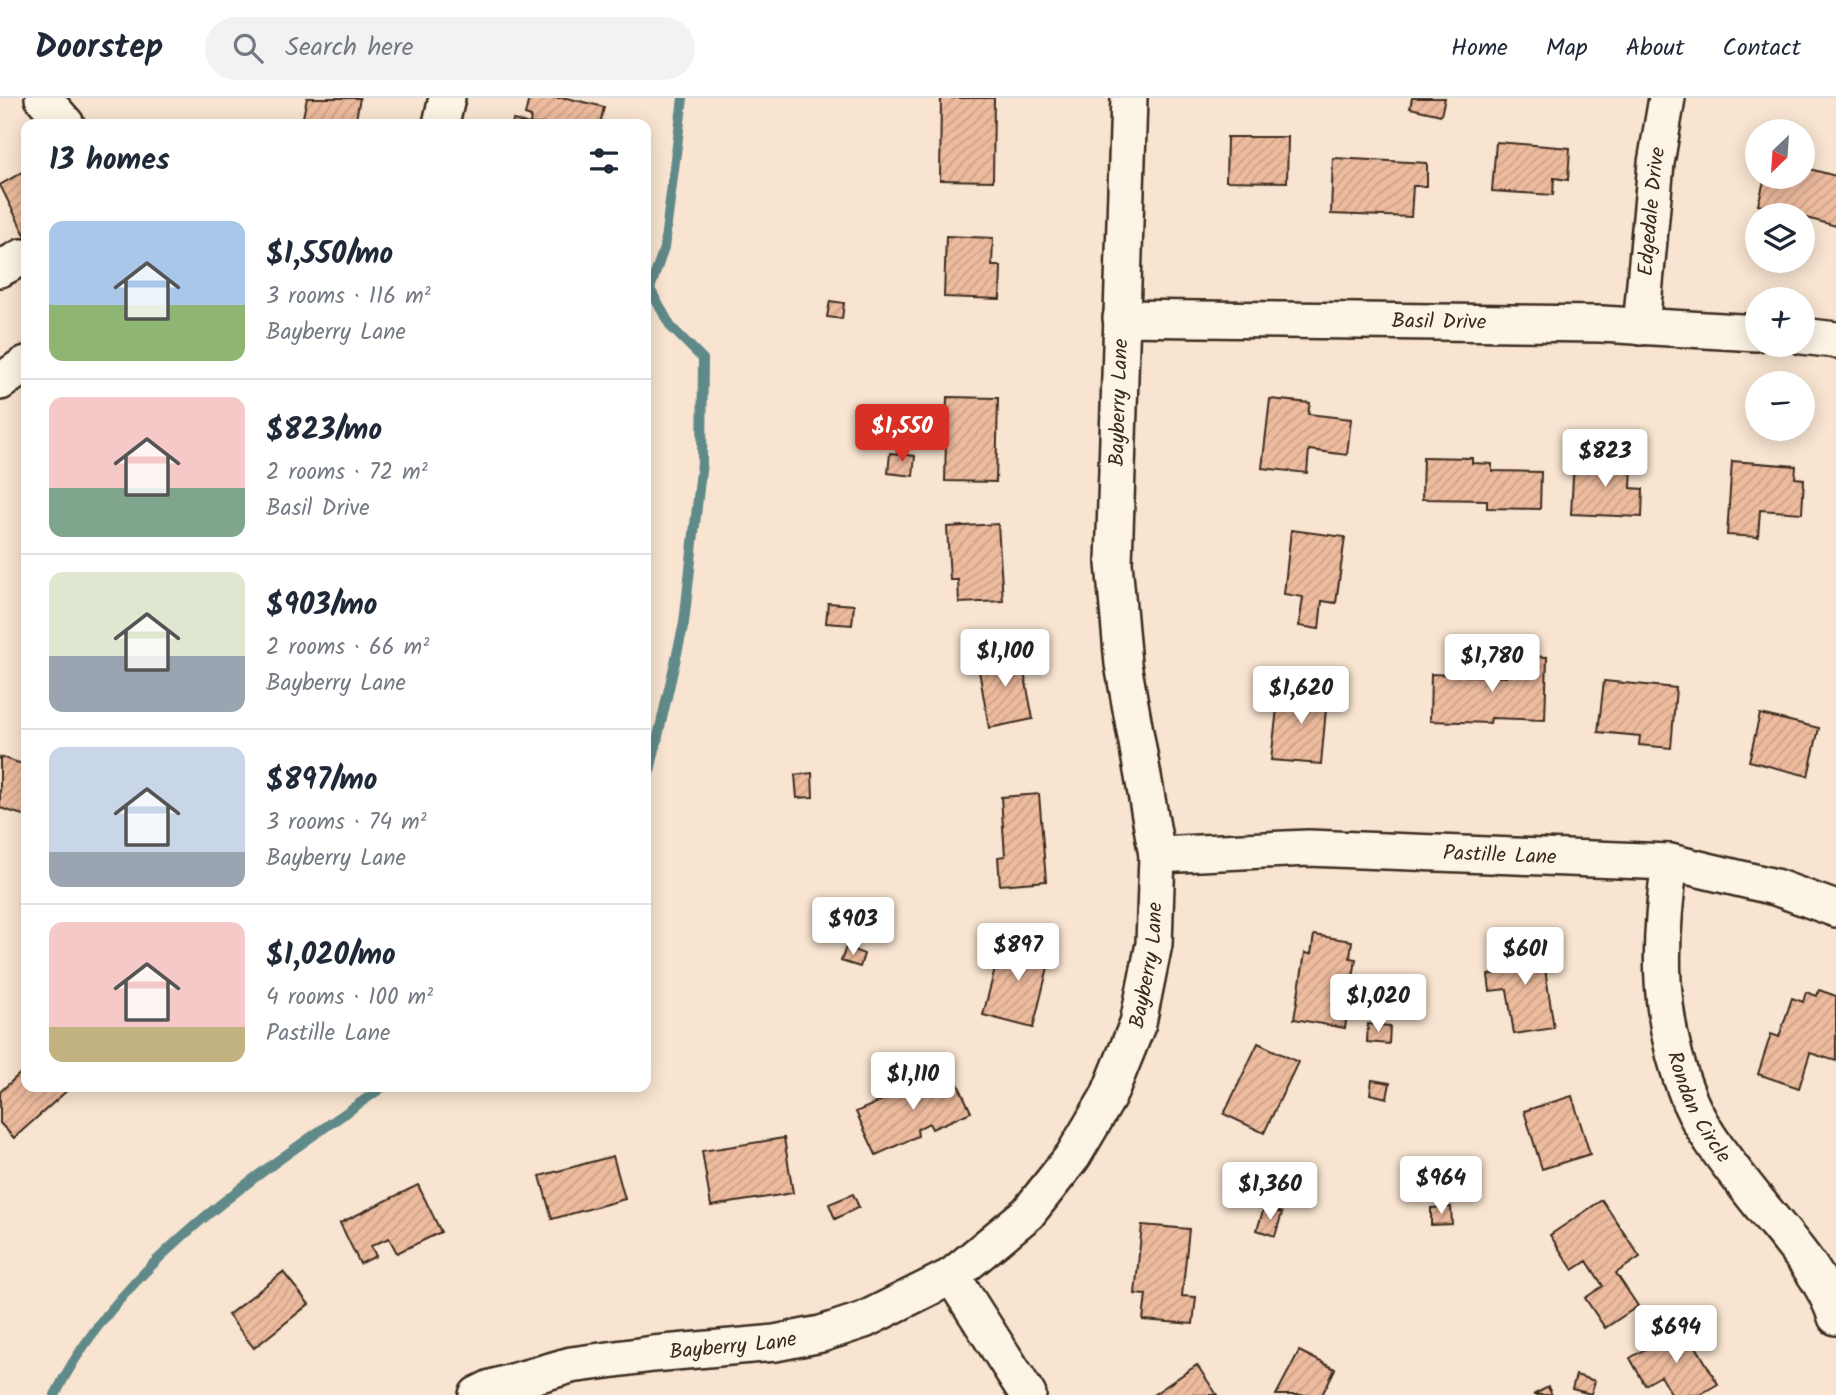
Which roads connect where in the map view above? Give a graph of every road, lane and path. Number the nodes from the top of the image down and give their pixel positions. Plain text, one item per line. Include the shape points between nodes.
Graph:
1 (43, 98) edge
2 (447, 98) edge
3 (1129, 98) edge
4 (1667, 98) edge
5 (62, 119) edge
6 (442, 119) edge
7 (1121, 318) junction
8 (1641, 327) junction
9 (1745, 332) edge
10 (1815, 337) edge
11 (1836, 340) edge
12 (21, 367) edge
13 (0, 382) edge
14 (1157, 855) junction
15 (1670, 862) junction
16 (1836, 909) edge
17 (952, 1276) junction
18 (1836, 1317) edge
19 (477, 1395) edge
20 (1028, 1395) edge

1 - 5 street
2 - 6 street
3 - 7 street, Bayberry Lane
4 - 8 street, Edgedale Drive via 1656,163
7 - 8 street, Basil Drive
7 - 14 street, Bayberry Lane via 1114,563 1123,664
8 - 9 street, Basil Drive
10 - 11 street
12 - 13 street
14 - 15 street, Pastille Lane via 1308,848
14 - 17 street, Bayberry Lane via 1154,944 1138,1023 1108,1097 1073,1156 1028,1213
15 - 16 street, Pastille Lane via 1775,887
15 - 18 street, Rondan Circle via 1662,919 1664,1010 1691,1104 1721,1153 1803,1259
17 - 19 street, Bayberry Lane via 864,1320 821,1334 571,1365
17 - 20 street

